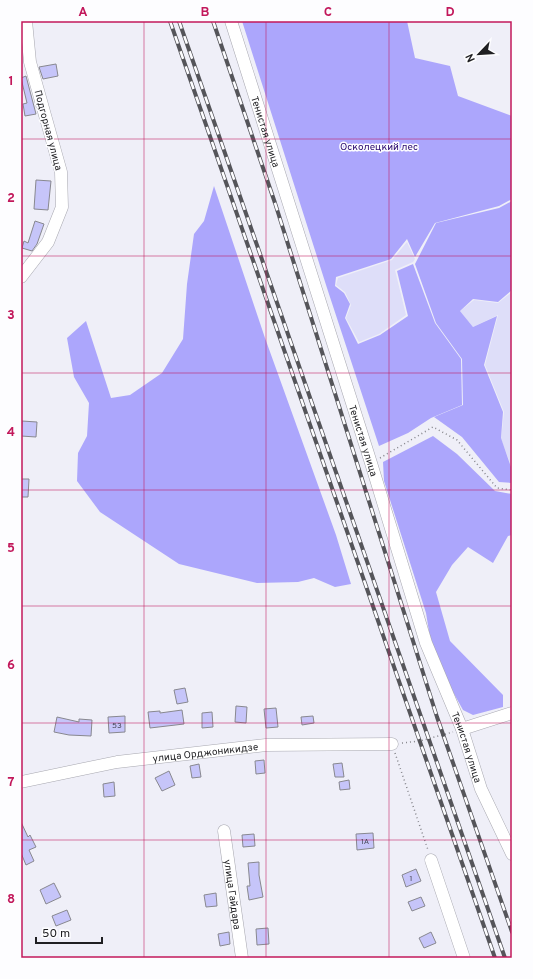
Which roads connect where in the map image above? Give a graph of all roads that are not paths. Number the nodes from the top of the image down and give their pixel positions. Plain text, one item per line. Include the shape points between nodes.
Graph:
1 (26, 21) edge
2 (231, 21) edge
3 (21, 277) edge
4 (512, 713) edge
5 (462, 729) junction
6 (392, 744) road end
7 (21, 782) edge
8 (224, 831) dead end
9 (512, 854) edge
10 (431, 860) road end
11 (242, 958) edge
12 (464, 958) edge

1 - 3 street, Подгорная улица via 30,62 61,172 62,207 48,242
2 - 5 street, Тенистая улица via 426,643
4 - 5 street
5 - 9 street, Тенистая улица via 481,789
6 - 7 street, улица Орджоникидзе via 266,746 117,762
8 - 11 street, улица Гайдара
10 - 12 street

